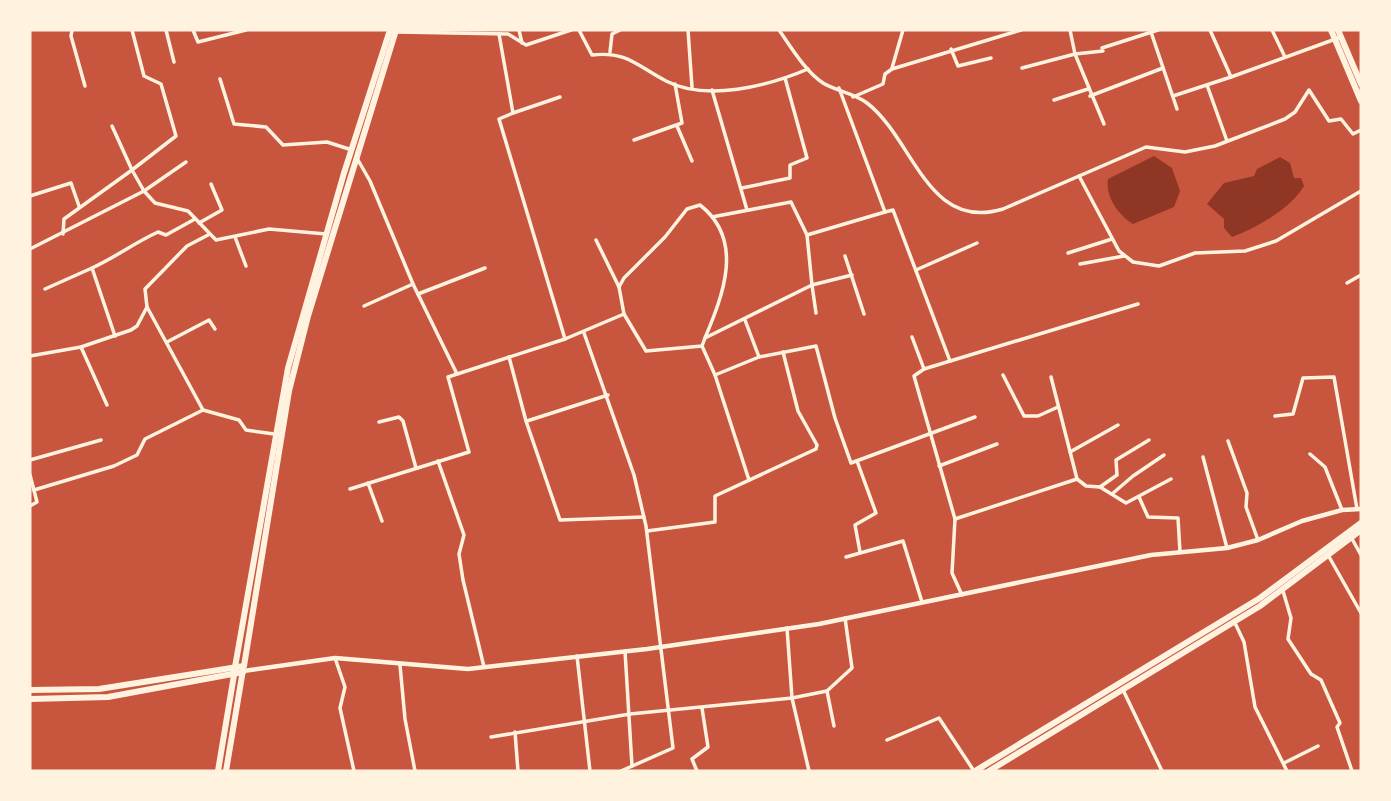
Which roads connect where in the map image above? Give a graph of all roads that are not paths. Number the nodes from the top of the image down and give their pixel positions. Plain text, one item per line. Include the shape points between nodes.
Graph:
1 (72, 30) edge
2 (132, 30) edge
3 (166, 30) edge
4 (193, 30) edge
5 (246, 30) edge
6 (519, 30) edge
7 (552, 30) edge
8 (570, 30) edge
9 (579, 30) edge
10 (620, 30) edge
11 (688, 30) edge
12 (779, 30) edge
13 (902, 30) edge
14 (1021, 30) edge
15 (1070, 30) edge
16 (1158, 30) edge
17 (1210, 30) edge
18 (1272, 30) edge
19 (1331, 30) edge
20 (393, 31) edge
21 (1151, 32) junction
22 (499, 34) junction
23 (1338, 35) edge
24 (554, 36) junction
25 (522, 43) junction
26 (951, 49) junction
27 (610, 52) junction
28 (1075, 54) junction
29 (1285, 57) junction
30 (991, 58) dead end
31 (174, 62) dead end
32 (1022, 68) dead end
33 (1163, 68) junction
34 (808, 69) junction
35 (891, 69) junction
36 (1231, 77) junction
37 (785, 78) junction
38 (220, 79) dead end
39 (376, 84) junction
40 (675, 84) junction
41 (1361, 84) edge
42 (1207, 85) junction
43 (85, 86) dead end
44 (692, 87) junction
45 (839, 88) junction
46 (1088, 89) junction
47 (712, 90) junction
48 (853, 96) junction
49 (1090, 96) junction
50 (1173, 96) junction
51 (560, 97) dead end
52 (1054, 100) dead end
53 (1361, 101) edge
54 (1177, 109) dead end
55 (513, 113) junction
56 (1104, 124) dead end
57 (112, 125) dead end
58 (677, 126) junction
59 (1361, 130) edge
60 (634, 140) dead end
61 (1227, 141) junction
62 (351, 149) junction
63 (356, 157) junction
64 (692, 161) dead end
65 (186, 162) dead end
66 (132, 170) junction
67 (1079, 176) junction
68 (211, 184) dead end
69 (742, 188) junction
70 (144, 191) junction
71 (1361, 191) edge
72 (30, 196) edge
73 (79, 207) junction
74 (747, 210) junction
75 (885, 212) junction
76 (712, 217) junction
77 (197, 221) junction
78 (63, 234) junction
79 (326, 234) junction
80 (208, 235) junction
81 (807, 235) junction
82 (235, 237) junction
83 (1112, 239) junction
84 (596, 240) dead end
85 (977, 243) dead end
86 (30, 249) edge
87 (1068, 253) dead end
88 (845, 256) dead end
89 (1126, 256) junction
90 (1080, 264) dead end
91 (246, 266) dead end
92 (92, 268) junction
93 (485, 268) dead end
94 (916, 270) junction
95 (852, 275) junction
96 (1361, 275) edge
97 (413, 284) junction
98 (1347, 284) dead end
99 (812, 285) junction
100 (619, 288) junction
101 (45, 289) dead end
102 (418, 294) junction
103 (1139, 304) dead end
104 (364, 306) dead end
105 (147, 307) junction
106 (816, 313) dead end
107 (624, 314) junction
108 (864, 314) dead end
109 (745, 319) junction
110 (215, 329) dead end
111 (584, 332) junction
112 (115, 336) junction
113 (912, 337) dead end
114 (705, 338) junction
115 (565, 340) junction
116 (167, 342) junction
117 (702, 346) junction
118 (81, 348) junction
119 (783, 352) junction
120 (30, 356) edge
121 (509, 357) junction
122 (759, 357) junction
123 (950, 361) junction
124 (924, 369) junction
125 (457, 374) junction
126 (715, 375) junction
127 (1003, 375) dead end
128 (1051, 377) dead end
129 (608, 396) junction
130 (107, 405) dead end
131 (1058, 407) junction
132 (202, 410) junction
133 (1275, 416) dead end
134 (975, 417) dead end
135 (526, 421) junction
136 (379, 422) dead end
137 (1118, 425) dead end
138 (274, 433) junction
139 (928, 434) junction
140 (101, 440) dead end
141 (1149, 440) dead end
142 (1228, 441) dead end
143 (997, 444) dead end
144 (1070, 452) junction
145 (1310, 454) dead end
146 (1164, 455) dead end
147 (1203, 457) dead end
148 (30, 460) edge
149 (438, 461) junction
150 (857, 461) junction
151 (939, 466) junction
152 (416, 468) junction
153 (30, 475) edge
154 (1171, 479) dead end
155 (749, 480) junction
156 (1077, 480) junction
157 (368, 483) junction
158 (1100, 487) junction
159 (350, 489) dead end
160 (34, 490) junction
161 (1112, 494) junction
162 (1139, 497) junction
163 (30, 506) edge
164 (1359, 509) edge
165 (1342, 510) junction
166 (644, 517) junction
167 (955, 519) junction
168 (382, 521) dead end
169 (1361, 523) edge
170 (1361, 530) edge
171 (647, 531) junction
172 (1352, 537) junction
173 (1258, 540) junction
174 (1227, 548) junction
175 (860, 552) junction
176 (1180, 552) junction
177 (1328, 555) junction
178 (1361, 555) edge
179 (846, 557) dead end
180 (1283, 590) junction
181 (962, 596) junction
182 (922, 603) junction
183 (1361, 613) edge
184 (845, 618) junction
185 (1235, 622) junction
186 (787, 628) junction
187 (661, 647) junction
188 (625, 651) junction
189 (577, 656) junction
190 (335, 658) junction
191 (400, 666) junction
192 (484, 667) junction
193 (245, 669) junction
194 (235, 670) junction
195 (30, 690) edge
196 (827, 691) junction
197 (1124, 692) junction
198 (792, 698) junction
199 (30, 699) edge
200 (702, 708) junction
201 (669, 711) junction
202 (630, 714) junction
203 (584, 720) junction
204 (834, 726) dead end
205 (515, 732) junction
206 (491, 737) dead end
207 (887, 740) dead end
208 (1318, 746) dead end
209 (1284, 763) junction
210 (632, 766) junction
211 (218, 771) edge
212 (226, 771) edge
213 (354, 771) edge
214 (415, 771) edge
215 (518, 771) edge
216 (590, 771) edge
217 (621, 771) edge
218 (697, 771) edge
219 (809, 771) edge
220 (974, 771) edge
221 (989, 771) edge
222 (1162, 771) edge
223 (1287, 771) edge
224 (1352, 771) edge

1 - 43 street
2 - 66 street via 144,76 161,84 176,133
3 - 31 street
4 - 5 street via 198,42
6 - 25 street
7 - 24 street
8 - 24 street
9 - 27 street via 592,55
10 - 27 street via 612,34
11 - 44 street
12 - 34 street
13 - 35 street
14 - 26 street
15 - 28 street
16 - 21 street
17 - 36 street
18 - 29 street
19 - 23 main road
20 - 22 street
20 - 39 main road
21 - 28 street
21 - 33 street
22 - 25 street
22 - 55 street
23 - 29 street
23 - 41 main road
23 - 53 main road
24 - 25 street
26 - 30 street via 958,65
26 - 35 street
27 - 40 street
28 - 32 street
28 - 46 street
29 - 36 street
33 - 49 street
33 - 50 street
34 - 37 street
34 - 45 street via 824,83
35 - 48 street via 883,84
36 - 42 street
37 - 47 street via 750,88
37 - 69 street via 807,158 790,165 790,178
38 - 62 street via 234,124 266,127 283,145 327,142
39 - 62 main road
39 - 63 main road
40 - 44 street
40 - 58 street via 682,120
42 - 50 street
42 - 61 street
44 - 47 street
45 - 48 street
45 - 75 street
46 - 49 street
46 - 52 street
47 - 69 street
48 - 67 street via 866,102 887,125 932,190 968,214 1003,209
49 - 56 street
50 - 54 street
51 - 55 street
55 - 115 street via 499,119
57 - 66 street
58 - 60 street
58 - 64 street
59 - 61 street via 1353,134 1341,119 1329,121 1309,90 1295,113
61 - 67 street via 1185,152 1146,147
62 - 63 street
62 - 79 main road
63 - 97 street
63 - 193 main road via 289,391
65 - 70 street
66 - 70 street
66 - 73 street
67 - 83 street
68 - 77 street via 222,210
69 - 74 street
70 - 77 street via 155,203 188,211
70 - 78 street
71 - 89 street via 1276,241 1252,249 1210,250 1159,266 1133,262
72 - 73 street via 71,183
73 - 78 street via 62,222
74 - 76 street
74 - 81 street via 791,202
75 - 81 street
75 - 94 street via 893,210
76 - 100 street via 700,205 690,206
76 - 114 street via 729,263
77 - 80 street
77 - 92 street via 166,235 158,232
78 - 86 street
79 - 82 street via 269,229
79 - 138 main road
80 - 82 street via 216,240
80 - 105 street via 187,246 145,289
81 - 99 street
82 - 91 street
83 - 87 street
83 - 89 street
84 - 100 street
85 - 94 street
88 - 95 street
89 - 90 street
92 - 101 street
92 - 112 street
93 - 102 street
94 - 123 street
95 - 99 street
95 - 108 street
96 - 98 street
97 - 102 street
97 - 104 street
99 - 106 street
99 - 109 street
100 - 107 street
102 - 125 street
103 - 123 street
105 - 112 street via 137,326
105 - 116 street
107 - 111 street
107 - 117 street via 646,351
109 - 114 street
109 - 122 street
110 - 116 street via 209,320
111 - 115 street
111 - 129 street
112 - 118 street
113 - 124 street
114 - 117 street
115 - 121 street
116 - 132 street
117 - 126 street
118 - 120 street
118 - 130 street
119 - 122 street
119 - 150 street via 816,346 846,452 850,462
119 - 155 street via 798,411 817,447
121 - 125 street
121 - 135 street
122 - 126 street
123 - 124 street
124 - 139 street via 914,376
125 - 149 street via 449,377 469,452
126 - 155 street
127 - 131 street via 1024,416 1038,416
128 - 131 street
129 - 135 street
129 - 166 street
131 - 144 street
132 - 138 street via 239,420 246,430
132 - 160 street via 145,439 137,455 114,466
133 - 164 street via 1293,414 1303,378 1333,376
134 - 139 street
135 - 166 street via 560,520
136 - 152 street via 399,417
137 - 144 street
138 - 194 main road
139 - 150 street
139 - 151 street
140 - 148 street
141 - 158 street via 1116,460 1117,475
142 - 173 street
143 - 151 street
144 - 156 street
145 - 165 street via 1325,467
146 - 161 street
147 - 174 street
149 - 152 street
149 - 192 street via 464,536 459,554
150 - 175 street via 876,513 855,525
151 - 167 street
152 - 157 street
153 - 160 street
154 - 162 street
155 - 171 street via 715,496 715,522
156 - 158 street
156 - 167 street
157 - 159 street
157 - 168 street
158 - 161 street
160 - 163 street via 37,502
161 - 162 street via 1126,503
162 - 176 street via 1147,517 1178,518
164 - 165 street
165 - 173 street
166 - 171 street
167 - 181 street via 952,573
169 - 220 main road via 1260,598
170 - 172 main road
171 - 187 street
172 - 177 main road
172 - 178 street
173 - 174 street
174 - 176 street
175 - 179 street
175 - 182 street via 903,541
176 - 181 street
177 - 180 main road
177 - 183 street
180 - 185 main road
180 - 224 street via 1291,618 1288,639 1311,674 1321,680 1340,723 1336,727
181 - 182 street
182 - 184 street
184 - 186 street
184 - 196 street via 852,668
185 - 197 main road
185 - 209 street via 1244,642 1255,707
186 - 187 street
186 - 198 street
187 - 188 street
187 - 201 street
188 - 189 street
188 - 202 street
189 - 192 street
189 - 203 street
190 - 191 street
190 - 193 street
190 - 213 street via 345,687 340,708
191 - 192 street
191 - 214 street
193 - 194 main road
193 - 212 main road
194 - 195 main road via 99,688
194 - 199 main road via 107,697
194 - 211 main road
196 - 198 street
196 - 204 street
197 - 221 main road
197 - 222 street
198 - 200 street
198 - 219 street
200 - 201 street
200 - 218 street via 708,747 692,759
201 - 202 street
201 - 210 street via 673,748
202 - 203 street
202 - 210 street
203 - 205 street
203 - 216 street
205 - 206 street
205 - 215 street
207 - 220 street via 939,718
208 - 209 street
209 - 223 street
210 - 217 street

